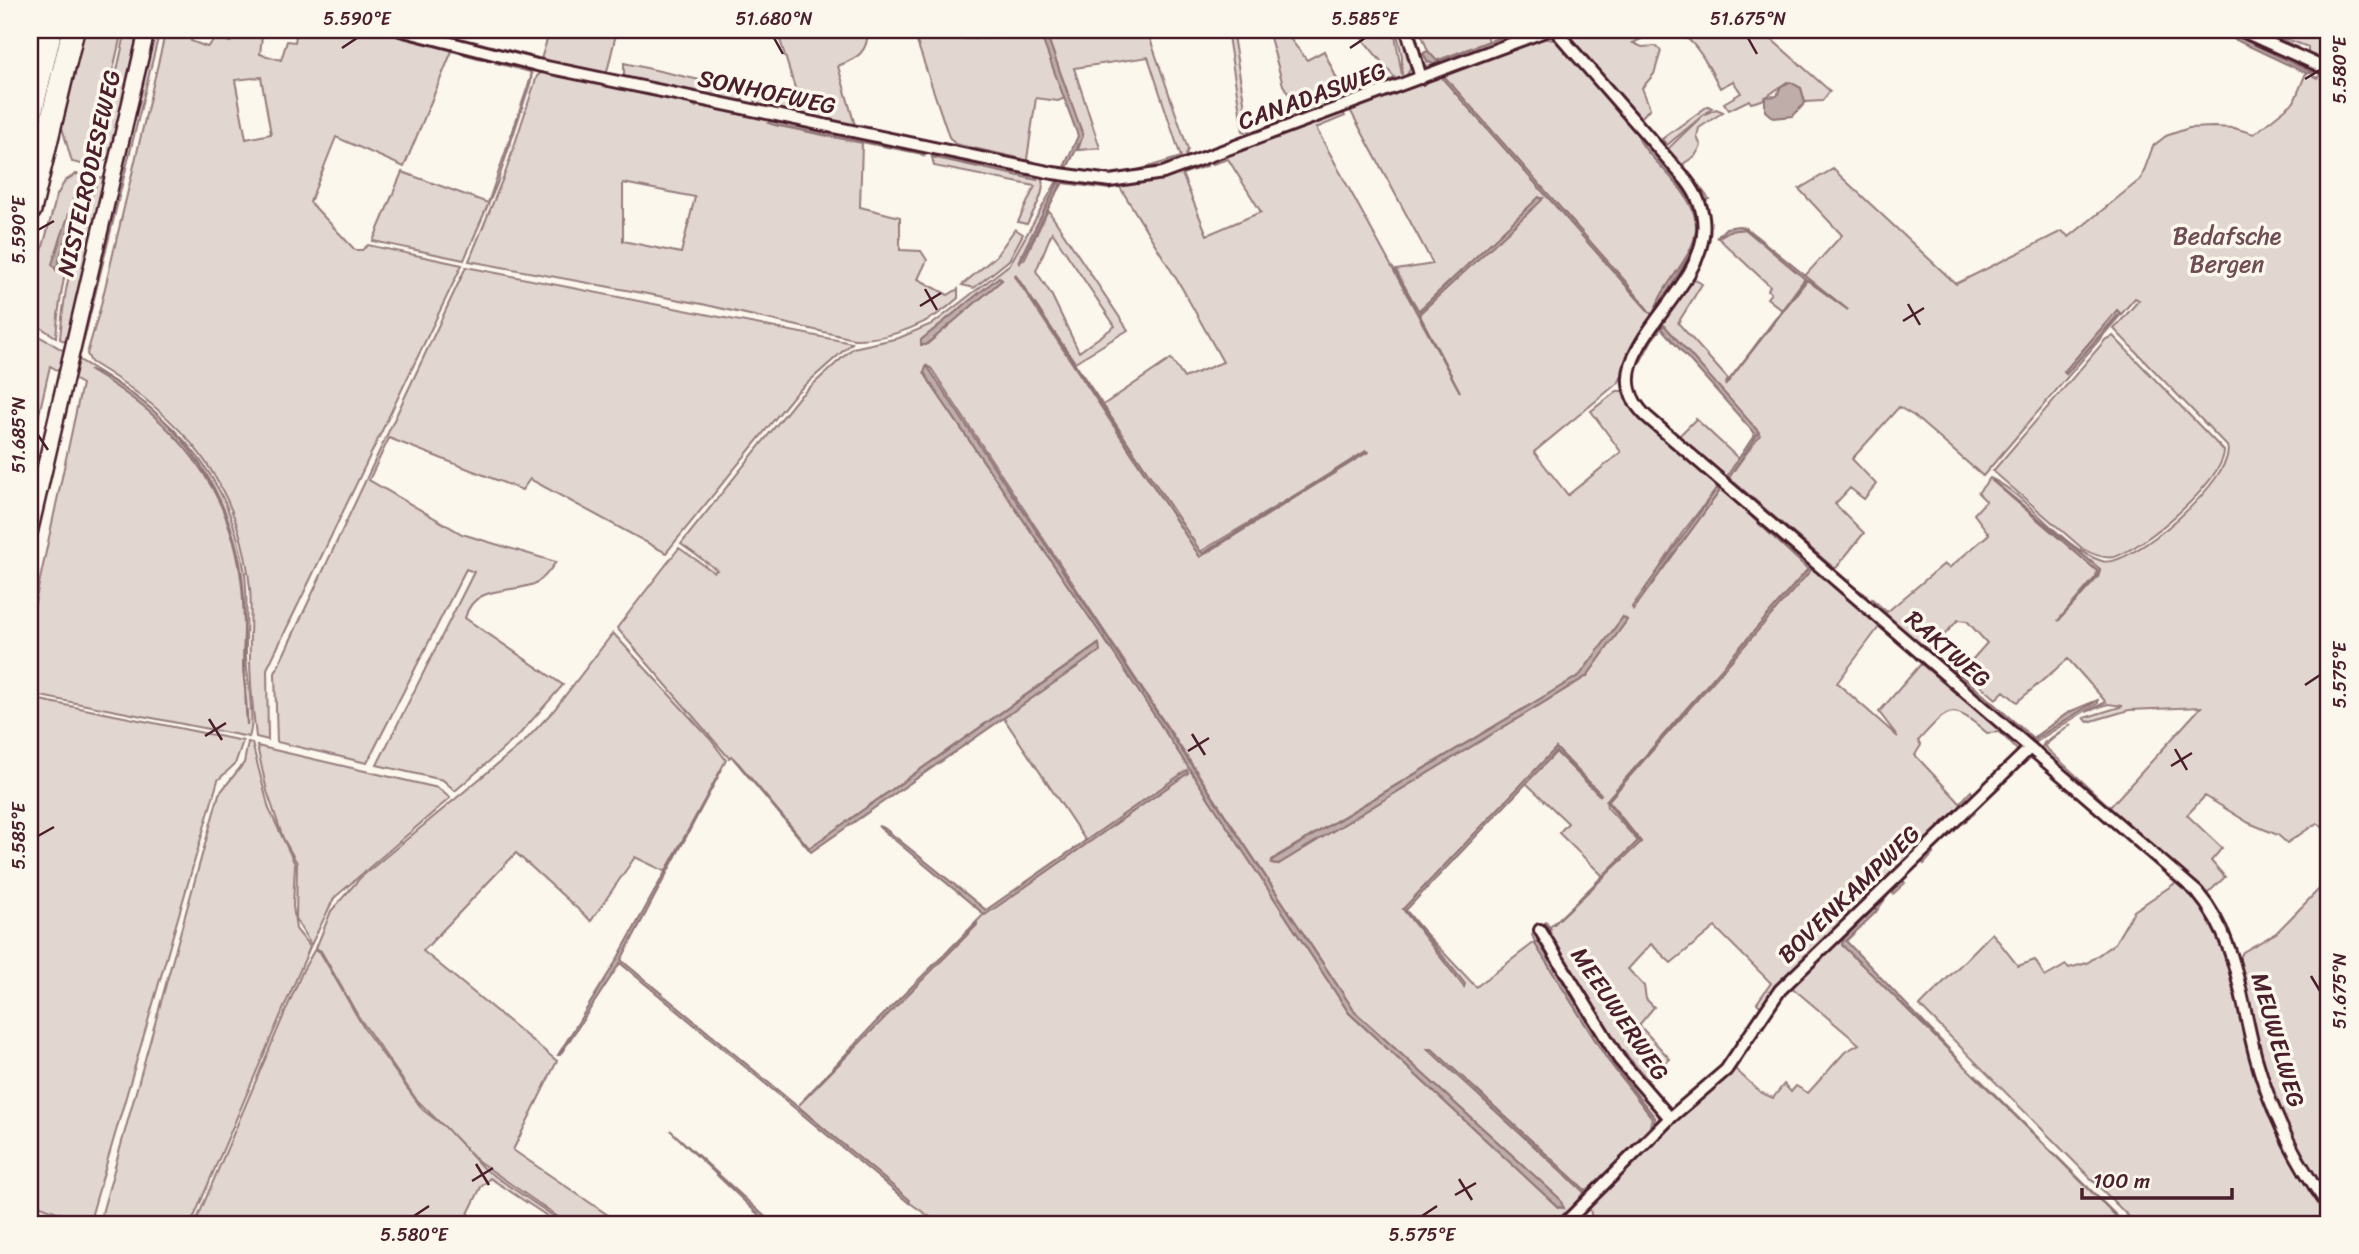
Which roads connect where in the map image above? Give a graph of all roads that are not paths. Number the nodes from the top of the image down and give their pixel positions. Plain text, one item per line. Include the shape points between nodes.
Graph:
1 (51, 30) edge
2 (73, 30) edge
3 (400, 30) edge
4 (1407, 30) edge
5 (1548, 30) edge
6 (1555, 30) edge
7 (2240, 30) edge
8 (145, 31) edge
9 (2329, 70) edge
10 (1421, 78) junction
11 (30, 118) edge
12 (1127, 180) joint
13 (30, 210) edge
14 (30, 531) edge
15 (2030, 748) junction
16 (1540, 930) dead end
17 (2233, 954) joint
18 (1670, 1118) junction
19 (2329, 1207) edge
20 (1564, 1224) edge

1 - 11 highway
2 - 13 highway
3 - 12 street, SONHOFWEG via 537,65 1053,173
4 - 10 street
5 - 10 street, CANADASWEG
6 - 15 street, RAKTWEG via 1691,187 1705,217 1701,250 1633,358 1628,384 1633,401
7 - 9 street
8 - 14 street, NISTELRODESEWEG
10 - 12 street, CANADASWEG via 1181,167
15 - 17 street, RAKTWEG via 2197,892 2211,909
15 - 18 street, BOVENKAMPWEG via 1780,990 1735,1060
16 - 18 street, MEEUWERWEG via 1619,1059
17 - 19 street, MEUWELWEG via 2256,1057 2277,1118
18 - 20 street, BOVENKAMPWEG

